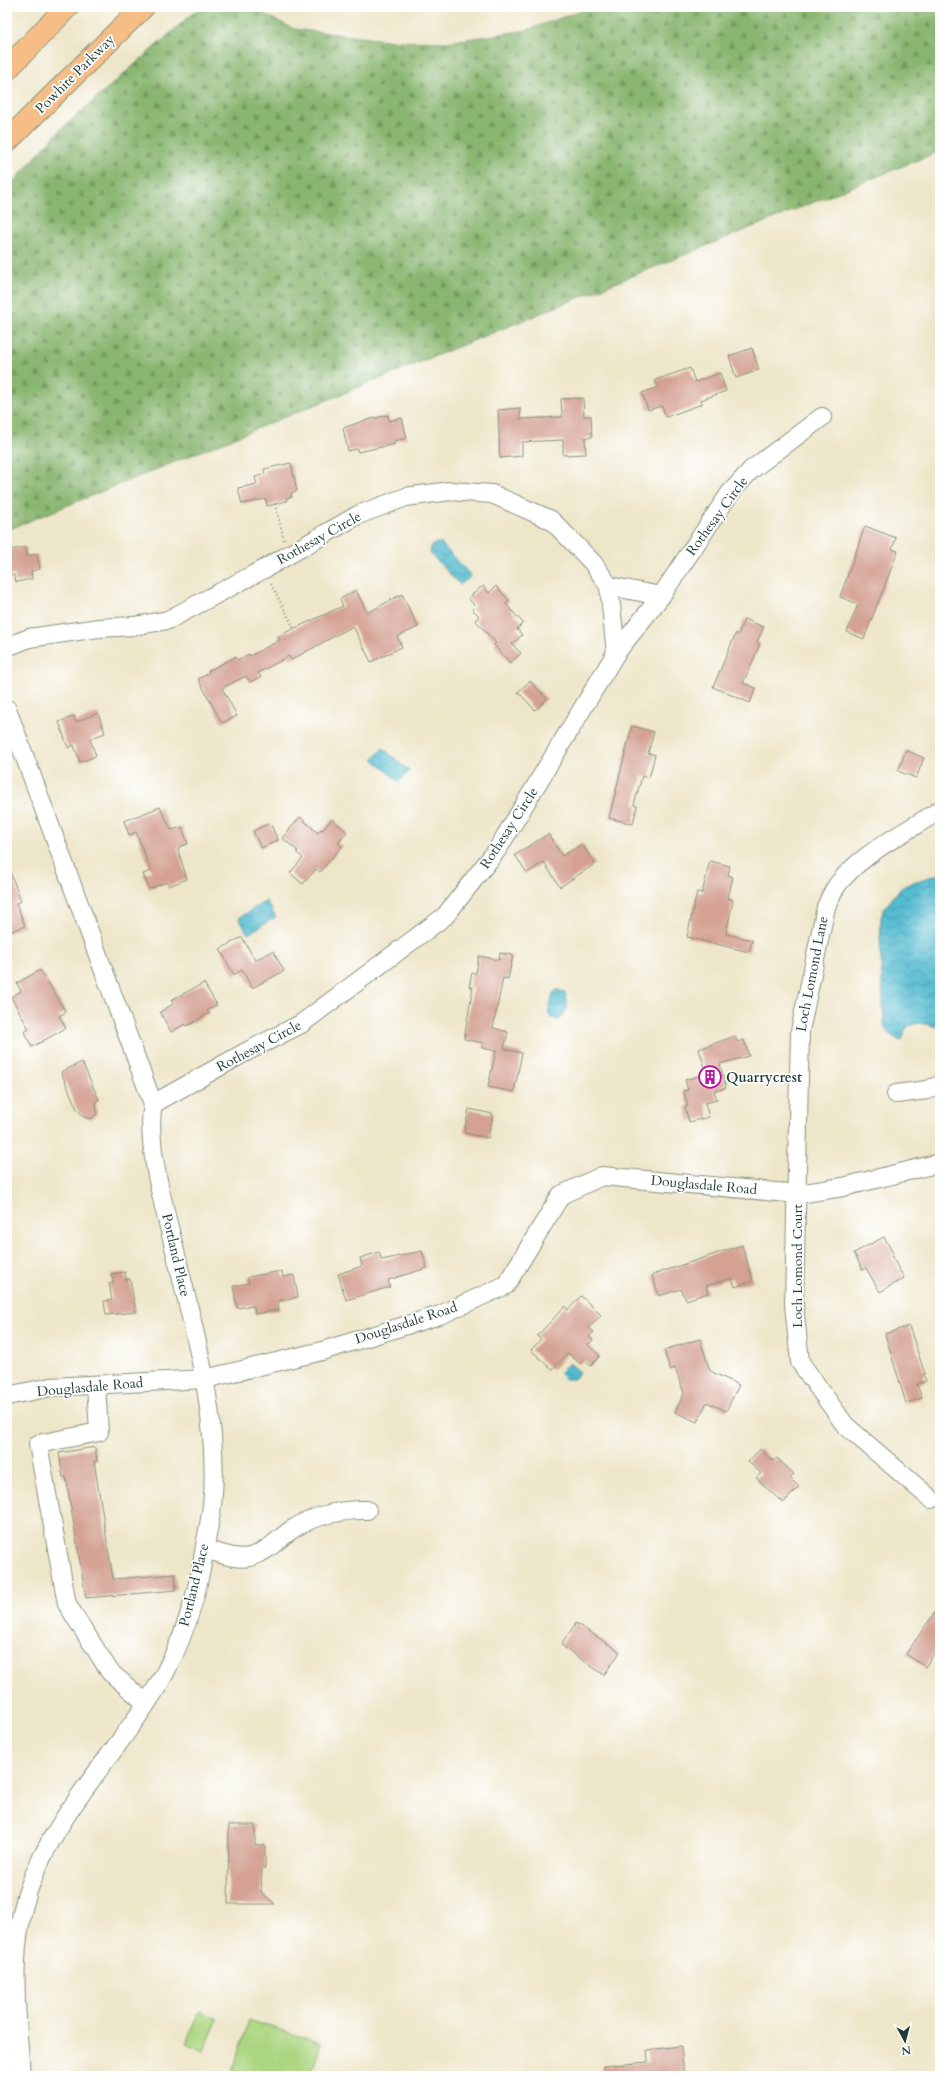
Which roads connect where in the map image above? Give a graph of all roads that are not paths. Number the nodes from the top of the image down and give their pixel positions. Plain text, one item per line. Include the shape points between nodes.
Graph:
1 (67, 7) edge
2 (143, 7) edge
3 (7, 69) edge
4 (7, 141) edge
5 (822, 417) dead end
6 (609, 586) junction
7 (661, 596) junction
8 (7, 647) edge
9 (616, 653) junction
10 (7, 709) edge
11 (940, 810) edge
12 (940, 1085) edge
13 (896, 1094) dead end
14 (152, 1104) junction
15 (940, 1162) edge
16 (798, 1194) junction
17 (205, 1379) junction
18 (96, 1385) junction
19 (7, 1396) edge
20 (931, 1499) dead end
21 (367, 1510) dead end
22 (205, 1549) junction
23 (146, 1703) junction
24 (21, 2076) edge

1 - 3 highway
2 - 4 highway, Powhite Parkway
5 - 7 street, Rothesay Circle via 751,470 730,493
6 - 7 street
6 - 8 street, Rothesay Circle via 593,563 551,520 492,494 450,491 406,497 358,515 288,556 168,620 29,638
6 - 9 street, Rothesay Circle
7 - 9 street, Rothesay Circle
9 - 14 street, Rothesay Circle via 497,850 445,916 300,1024
10 - 14 street
11 - 16 street, Loch Lomond Lane via 856,864 832,892 826,907 800,1031
12 - 13 street via 927,1090
14 - 17 street, Portland Place via 149,1121 160,1190
15 - 16 street, Douglasdale Road via 843,1187
16 - 17 street, Douglasdale Road via 602,1176 561,1195 506,1285 440,1315 322,1351
16 - 20 street, Loch Lomond Court via 794,1305 800,1362 845,1425
17 - 18 street, Douglasdale Road
17 - 22 street, Portland Place via 213,1463 213,1496
18 - 19 street, Douglasdale Road via 51,1388
18 - 23 street via 99,1432 38,1444 67,1604 110,1672
21 - 22 street via 357,1509 311,1520 295,1527 263,1551 250,1557 239,1558
22 - 23 street, Portland Place via 184,1627 158,1685
23 - 24 street, Portland Place via 52,1838 28,1891 22,1911 16,1955

